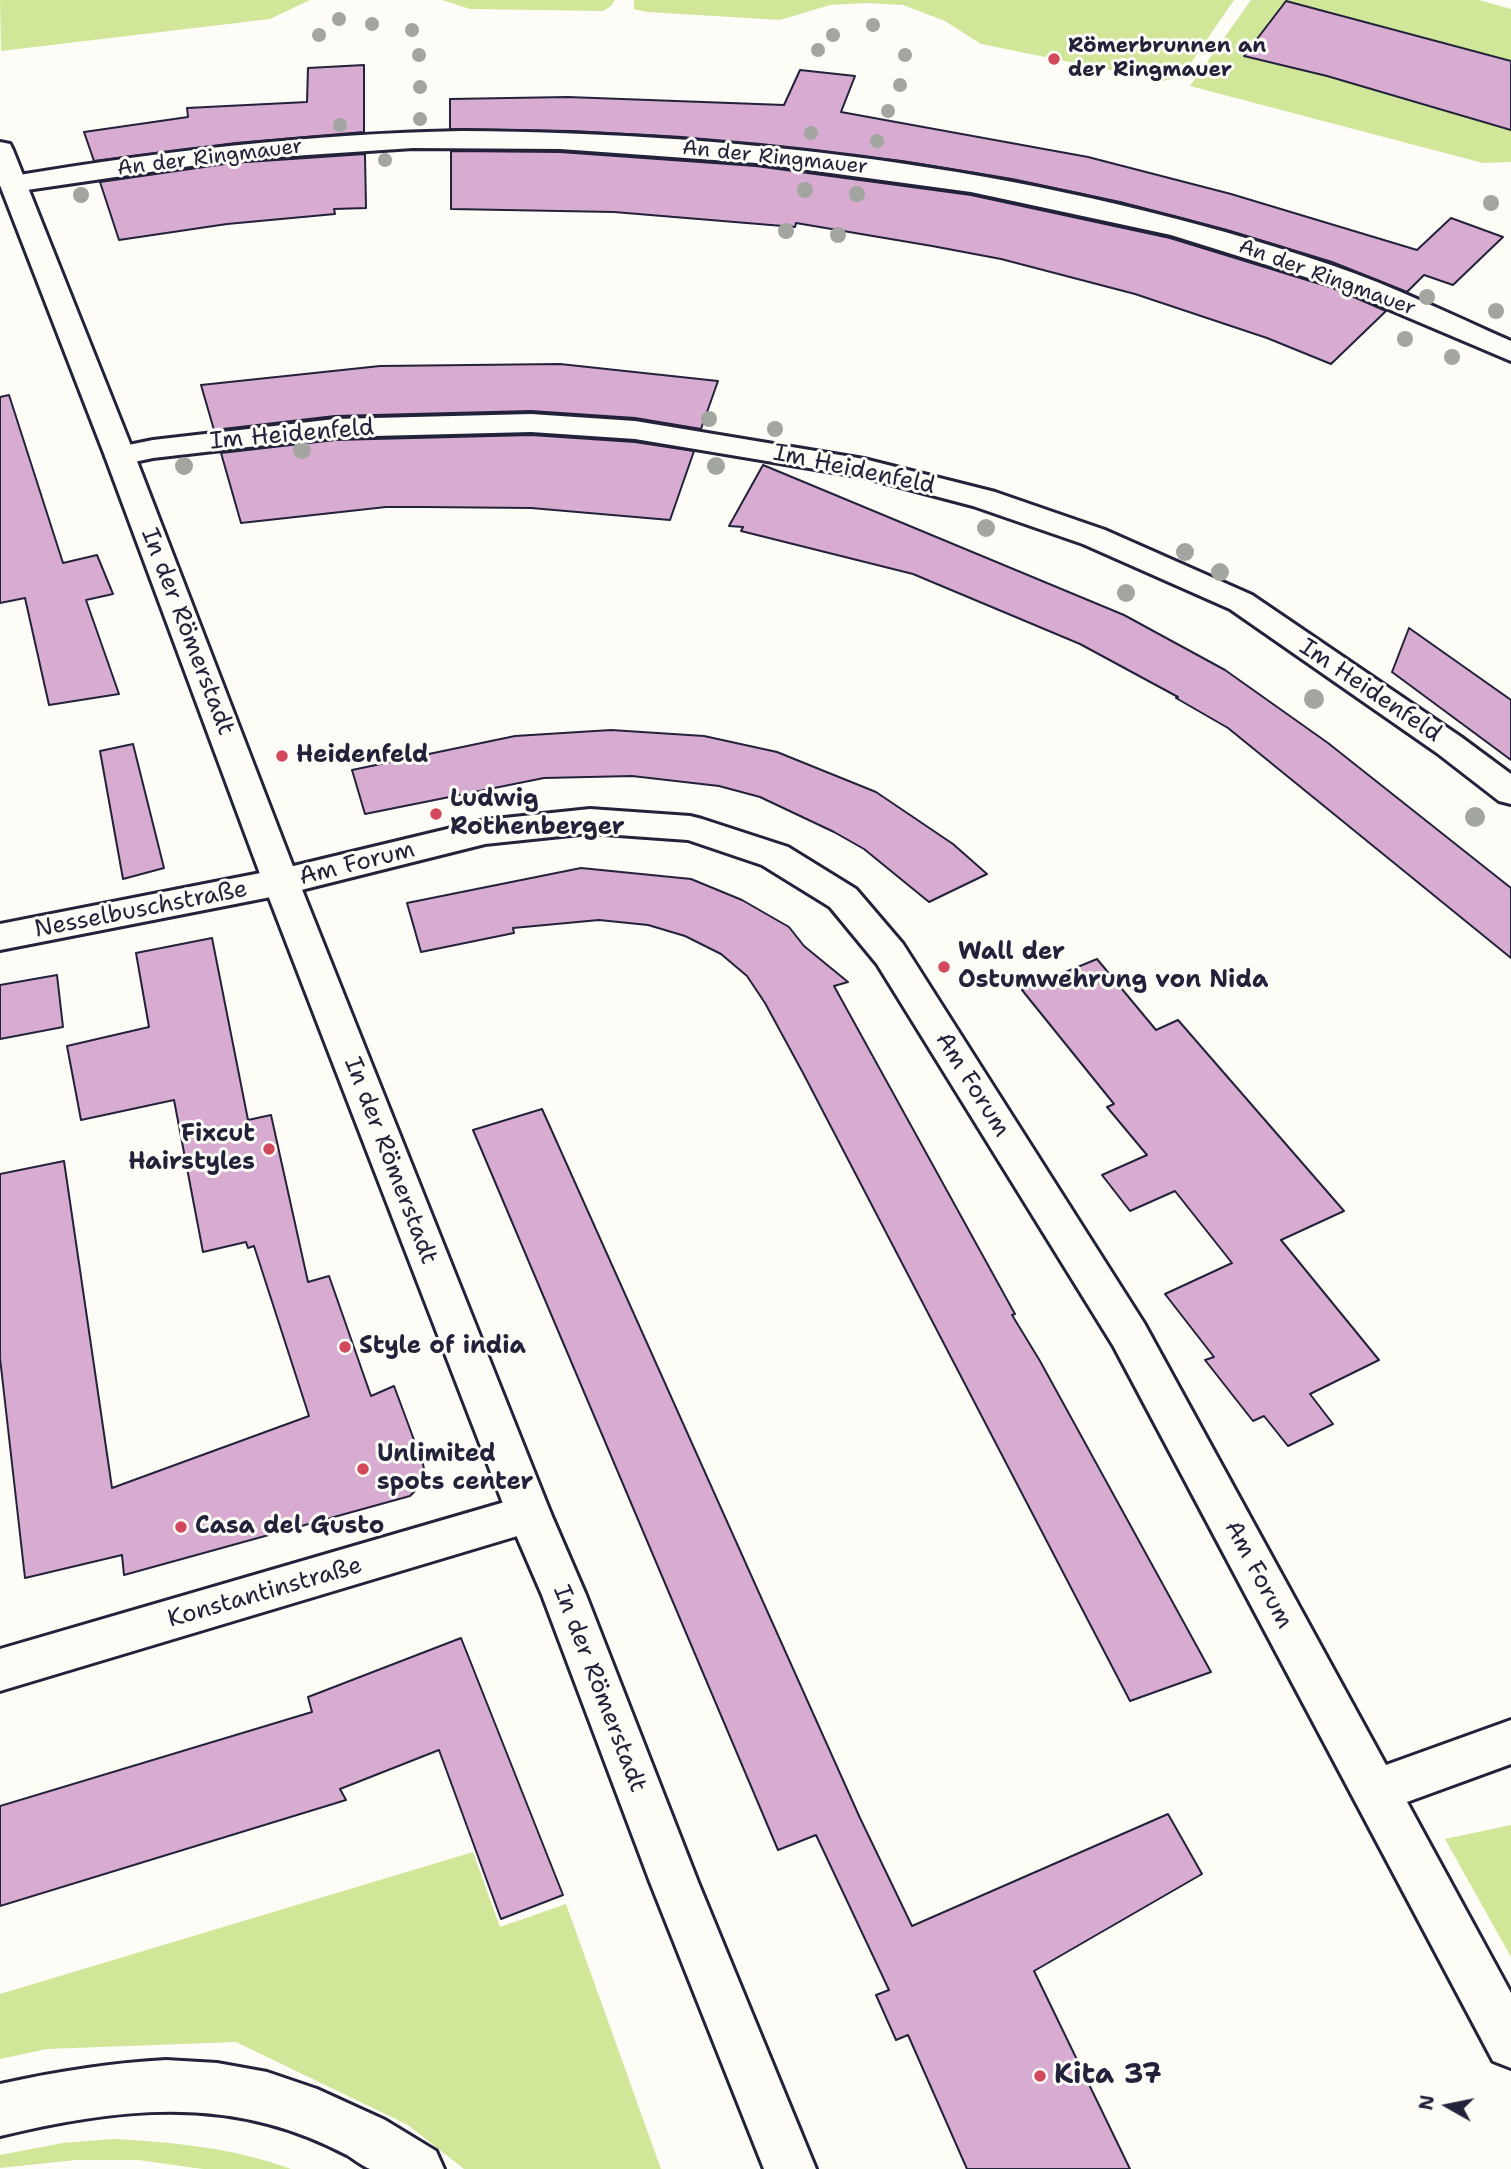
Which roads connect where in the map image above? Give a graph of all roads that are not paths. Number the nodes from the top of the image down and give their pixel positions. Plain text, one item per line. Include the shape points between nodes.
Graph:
1 (0, 150) edge
2 (13, 184) junction
3 (1511, 352) edge
4 (120, 456) junction
5 (1511, 792) edge
6 (281, 883) junction
7 (0, 937) edge
8 (529, 1514) junction
9 (0, 1670) edge
10 (1511, 1742) edge
11 (1374, 1792) junction
12 (1511, 2043) edge
13 (0, 2110) edge
14 (418, 2169) edge
15 (790, 2169) edge

1 - 2 main road, In der Römerstadt
2 - 3 main road, An der Ringmauer via 230,153 365,142 582,142 854,165 1025,192 1175,226 1323,272
2 - 4 main road, In der Römerstadt
4 - 5 main road, Im Heidenfeld via 335,428 531,423 635,430 864,468 984,499 1081,533 1241,603
4 - 6 main road, In der Römerstadt
6 - 7 main road, Nesselbuschstraße
6 - 8 main road, In der Römerstadt
6 - 11 main road, Am Forum via 485,832 590,821 690,828 775,856 843,898 890,954 1129,1335
8 - 9 main road, Konstantinstraße
8 - 15 main road, In der Römerstadt
10 - 11 main road
11 - 12 main road, Am Forum
13 - 14 main road via 97,2089 160,2084 219,2087 325,2115

